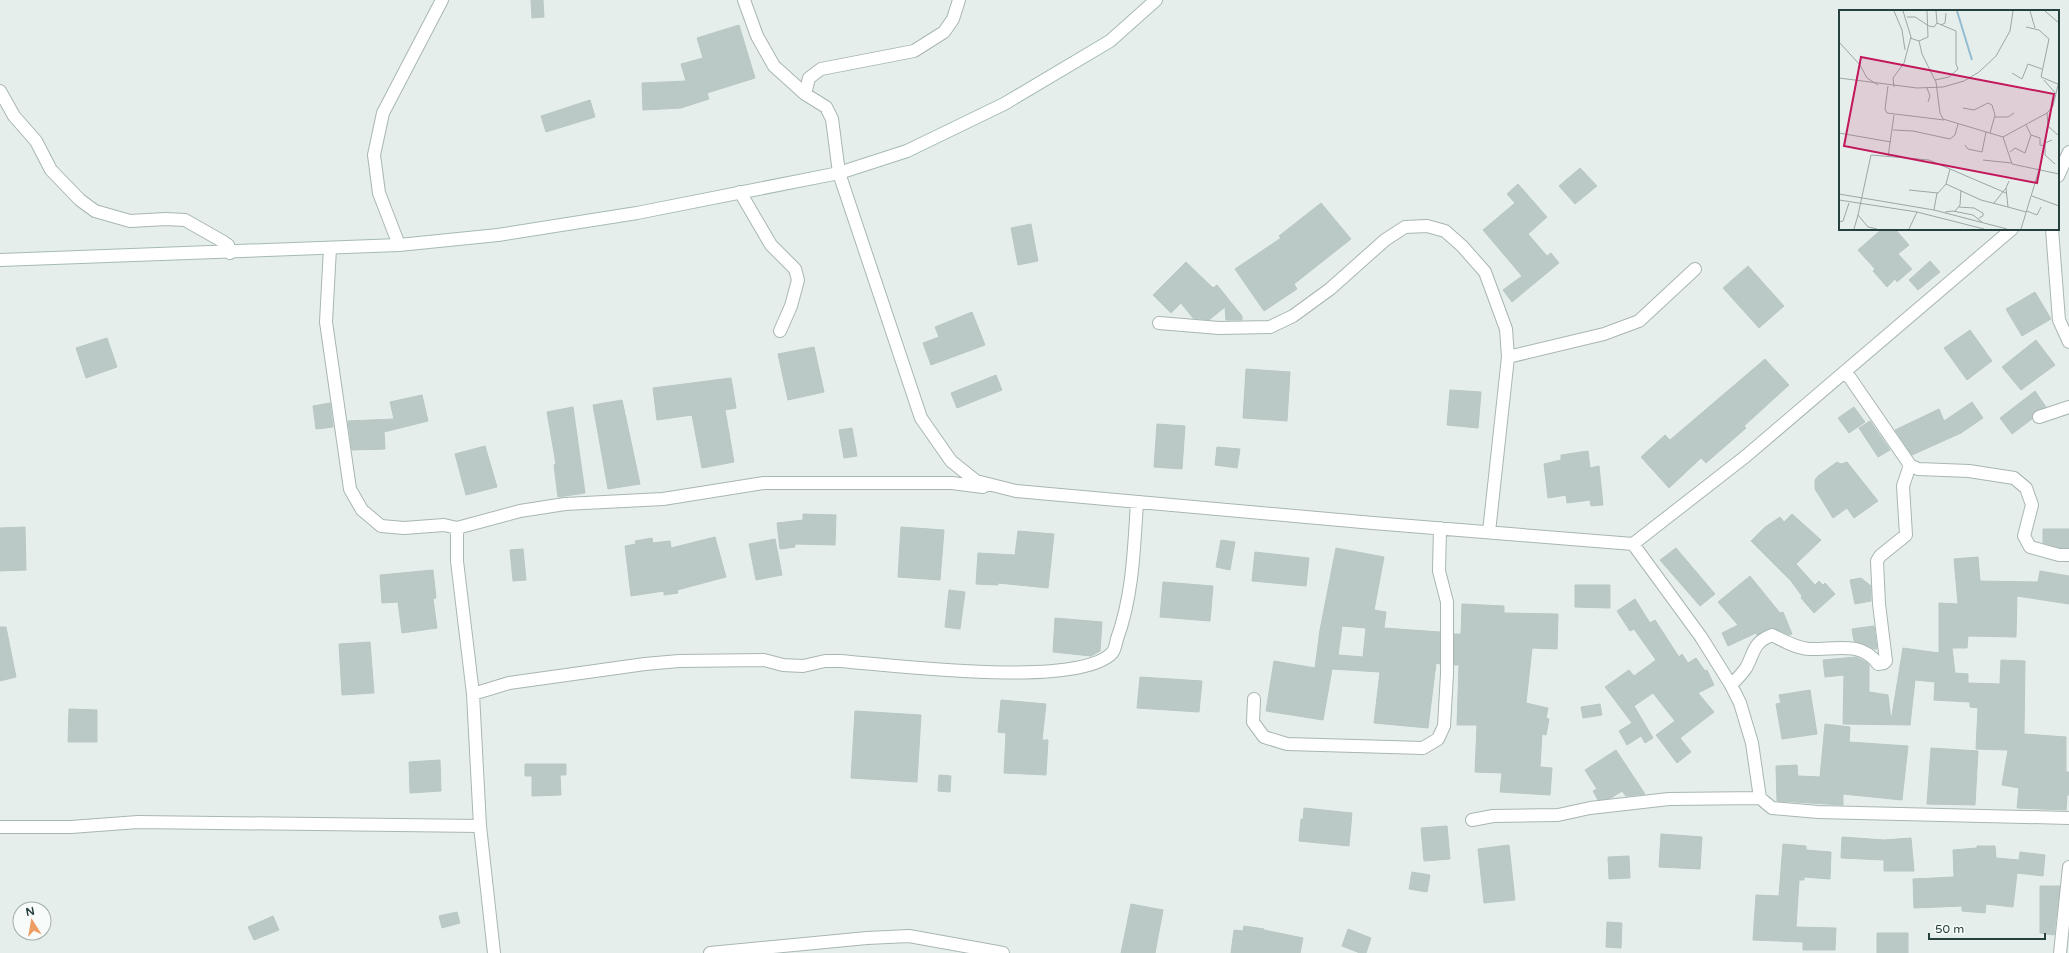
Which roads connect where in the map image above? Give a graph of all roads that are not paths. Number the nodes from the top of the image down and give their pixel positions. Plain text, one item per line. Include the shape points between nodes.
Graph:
1 (442, 0) edge
2 (744, 0) edge
3 (959, 0) edge
4 (1156, 0) edge
5 (0, 91) edge
6 (805, 94) junction
7 (2069, 152) edge
8 (839, 173) junction
9 (2059, 174) edge
10 (740, 192) junction
11 (2011, 230) edge
12 (2052, 230) edge
13 (399, 245) junction
14 (330, 248) junction
15 (230, 253) junction
16 (0, 260) edge
17 (1695, 269) dead end
18 (1159, 322) dead end
19 (780, 331) dead end
20 (2069, 342) edge
21 (1508, 357) junction
22 (1846, 372) junction
23 (2069, 406) edge
24 (2039, 417) dead end
25 (1910, 465) junction
26 (1016, 491) junction
27 (1137, 502) junction
28 (457, 528) junction
29 (1440, 528) junction
30 (1490, 532) junction
31 (1633, 544) junction
32 (2069, 555) edge
33 (1731, 685) junction
34 (473, 694) junction
35 (1254, 699) dead end
36 (1760, 798) junction
37 (2069, 818) edge
38 (1472, 820) dead end
39 (480, 826) junction
40 (0, 828) edge
41 (2069, 867) edge
42 (494, 953) edge
43 (710, 953) edge
44 (1002, 953) edge
45 (2060, 953) edge

1 - 13 street via 383,113 374,156 379,193
2 - 6 street via 757,36 774,66
3 - 6 street via 953,19 944,32 914,51 821,69 809,78
4 - 8 street via 1110,41 1004,104 907,150
5 - 15 street via 14,116 36,141 51,170 80,200 95,211 130,221 166,218 185,220 228,245
6 - 8 street via 826,107 832,119
7 - 9 street
8 - 10 street
8 - 26 street via 921,418 951,461 976,481
10 - 13 street via 637,213 498,235
10 - 19 street via 771,245 795,269 798,280 791,306
11 - 22 street
12 - 20 street via 2059,320
13 - 14 street
14 - 15 street
14 - 28 street via 326,322 350,489 362,510 381,526 404,528 444,525
15 - 16 street
17 - 21 street via 1639,321 1604,334
18 - 21 street via 1219,328 1270,327 1300,312 1405,227 1427,226 1445,232 1462,246 1485,272 1506,329
21 - 30 street
22 - 25 street
22 - 31 street via 1746,456
23 - 24 street
25 - 32 street via 1918,469 1969,471 2014,478 2026,488 2032,505 2024,536 2030,548
25 - 33 street via 1903,486 1906,535 1877,561 1886,662 1878,664 1857,648 1808,649 1772,636 1761,640 1750,656 1746,669
26 - 27 street
26 - 28 street via 952,483 764,483 663,499 565,504 520,511
27 - 29 street
27 - 34 street via 1132,579 1124,620 1113,652 1102,660 1086,666 1052,671 1007,672 840,661 802,666 764,660 679,661 509,683
28 - 34 street via 457,561
29 - 30 street
29 - 35 street via 1439,571 1447,602 1447,674 1444,726 1438,739 1423,748 1287,744 1264,737 1253,722
30 - 31 street
31 - 33 street via 1701,637
33 - 36 street via 1752,743
34 - 39 street
36 - 37 street via 1772,808 1818,812
36 - 38 street via 1669,799 1590,808 1558,815 1493,816
39 - 40 street via 138,822 71,827
39 - 42 street
41 - 45 street
43 - 44 street via 909,936

